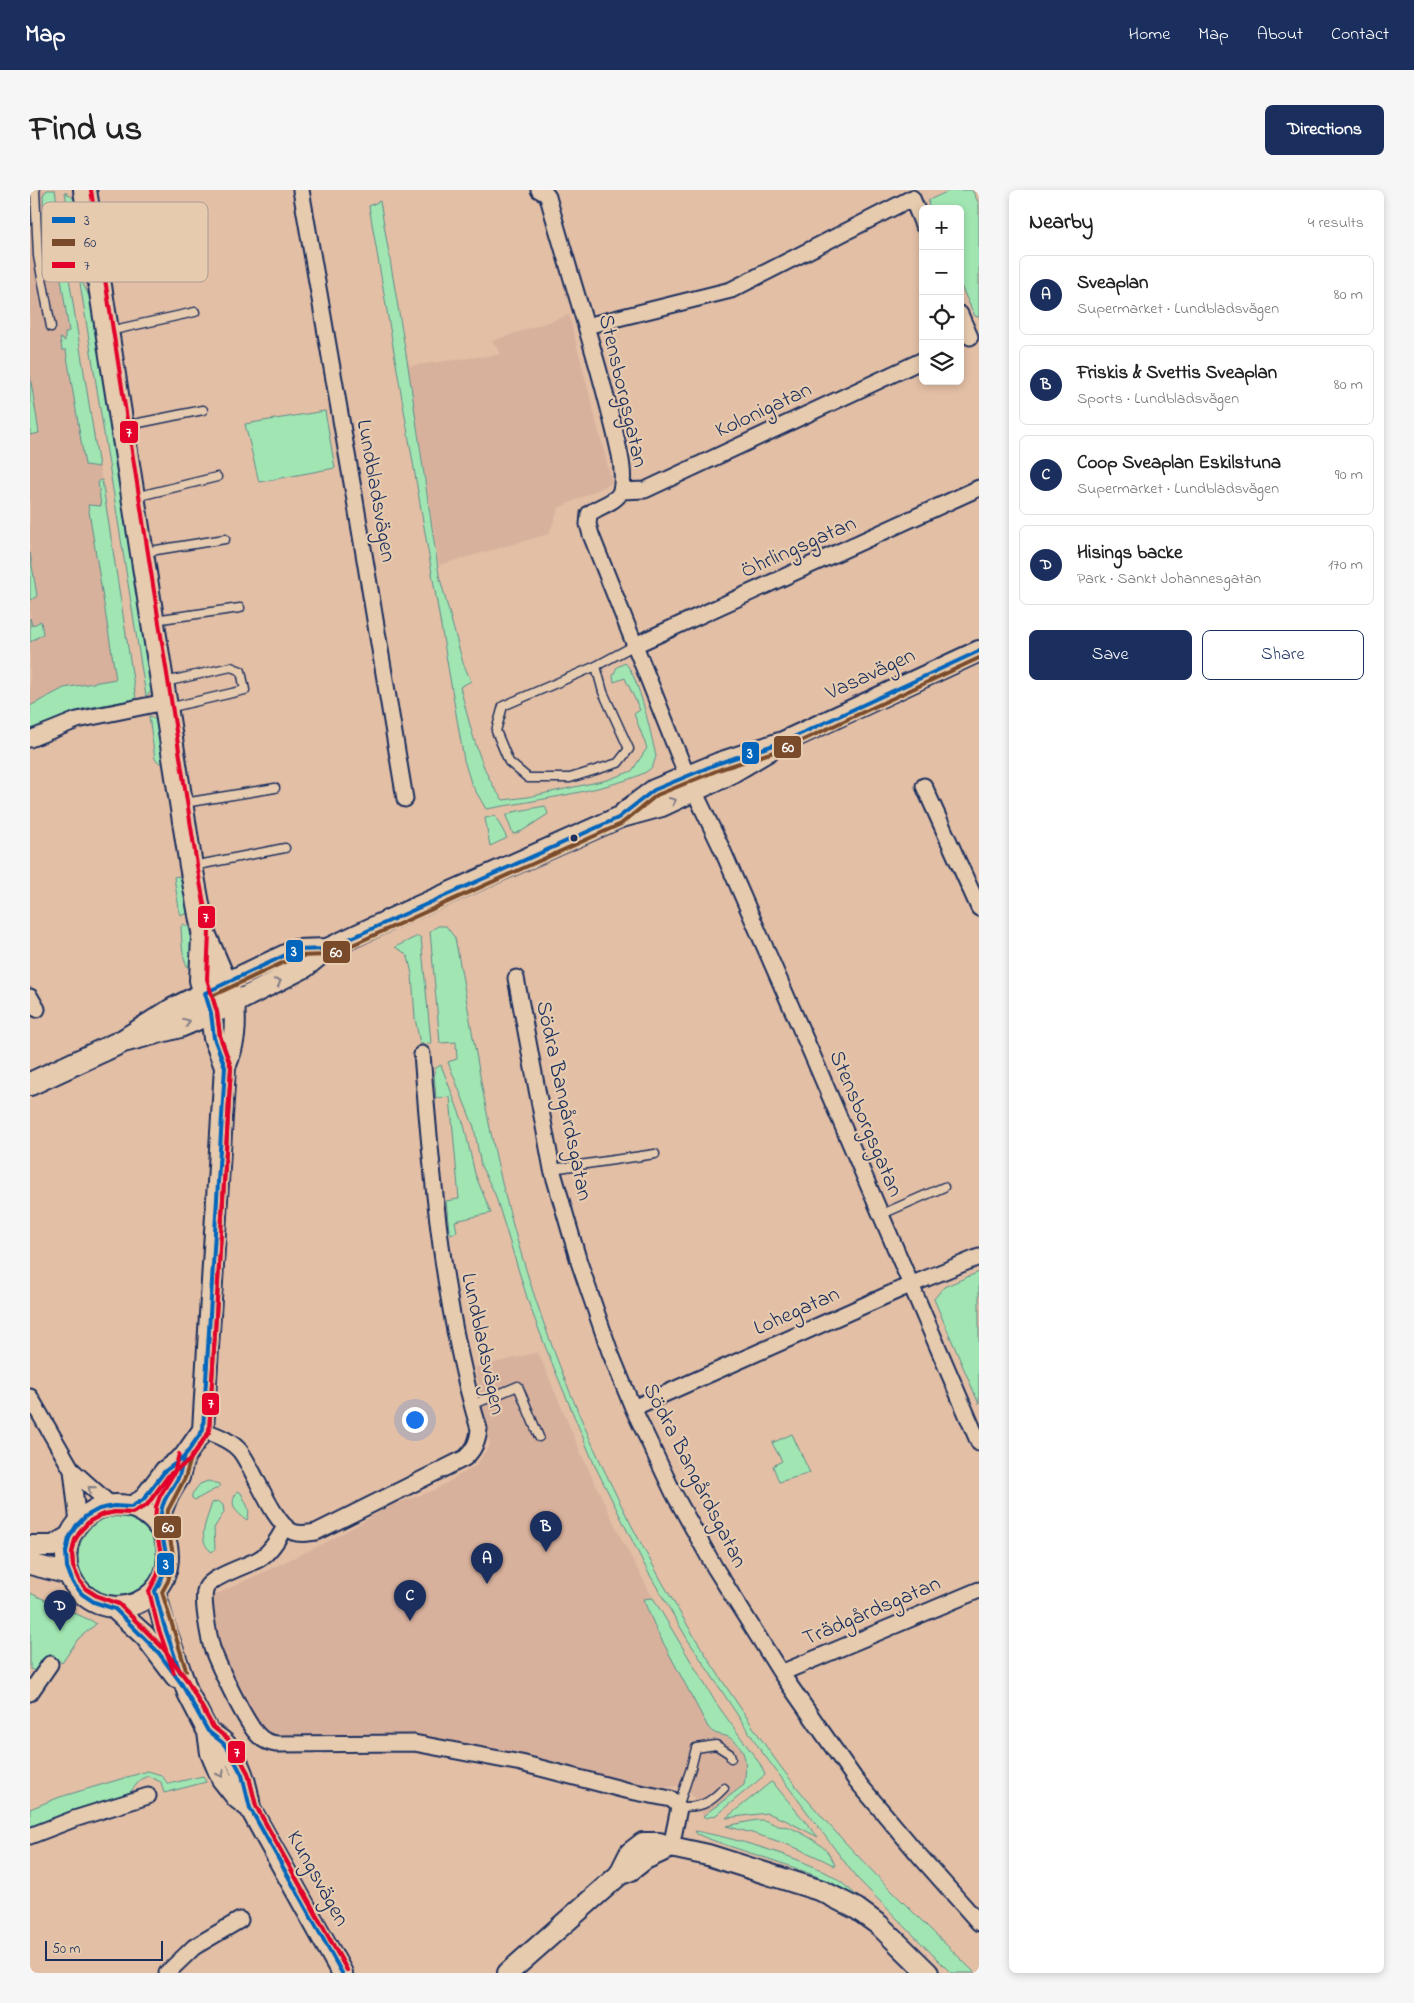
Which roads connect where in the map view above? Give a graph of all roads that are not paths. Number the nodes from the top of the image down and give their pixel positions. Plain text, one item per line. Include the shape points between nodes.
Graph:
1 (35, 190) edge
2 (301, 190) edge
3 (539, 190) edge
4 (919, 215) edge
5 (42, 278) edge
6 (43, 282) edge
7 (99, 282) edge
8 (195, 312) dead end
9 (964, 323) edge
10 (586, 326) junction
11 (51, 327) dead end
12 (107, 332) junction
13 (970, 337) edge
14 (919, 362) edge
15 (203, 410) dead end
16 (122, 426) junction
17 (217, 477) dead end
18 (979, 488) edge
19 (621, 491) junction
20 (133, 498) junction
21 (226, 539) dead end
22 (142, 553) junction
23 (240, 608) dead end
24 (152, 620) junction
25 (636, 645) junction
26 (979, 651) edge
27 (596, 666) junction
28 (165, 698) junction
29 (30, 739) edge
30 (691, 784) junction
31 (924, 786) dead end
32 (275, 788) dead end
33 (405, 799) dead end
34 (182, 804) junction
35 (285, 848) dead end
36 (192, 866) junction
37 (979, 908) edge
38 (203, 931) junction
39 (328, 949) junction
40 (516, 978) dead end
41 (226, 982) junction
42 (208, 1003) junction
43 (234, 1003) junction
44 (422, 1054) dead end
45 (225, 1067) junction
46 (30, 1084) edge
47 (655, 1154) dead end
48 (552, 1169) junction
49 (944, 1187) dead end
50 (880, 1215) junction
51 (979, 1257) edge
52 (910, 1285) junction
53 (30, 1397) edge
54 (472, 1405) junction
55 (633, 1408) junction
56 (203, 1430) junction
57 (539, 1437) dead end
58 (979, 1443) edge
59 (184, 1457) junction
60 (72, 1470) junction
61 (121, 1507) junction
62 (286, 1526) junction
63 (74, 1529) junction
64 (163, 1534) junction
65 (30, 1546) edge
66 (30, 1564) edge
67 (69, 1574) junction
68 (979, 1590) edge
69 (156, 1591) junction
70 (114, 1608) junction
71 (50, 1664) dead end
72 (782, 1673) junction
73 (30, 1693) edge
74 (188, 1693) junction
75 (731, 1758) dead end
76 (724, 1788) dead end
77 (148, 1796) dead end
78 (30, 1836) edge
79 (671, 1847) junction
80 (240, 1920) dead end
81 (979, 1923) edge
82 (166, 1973) edge
83 (342, 1973) edge
84 (508, 1973) edge
85 (928, 1973) edge

1 - 5 lane
2 - 33 street, Lundbladsvägen
3 - 10 street, Stensborgsgatan via 548,197
4 - 10 street via 912,198 731,290
6 - 11 lane
7 - 12 main road
8 - 12 lane
9 - 13 street
10 - 19 street, Stensborgsgatan via 620,457
12 - 16 main road
14 - 19 street, Kolonigatan via 645,490
15 - 16 lane
16 - 20 main road
17 - 20 lane
18 - 25 street, Öhrlingsgatan
19 - 25 street, Stensborgsgatan via 617,498 589,514 588,524
20 - 22 main road
21 - 22 lane
22 - 24 main road
23 - 24 lane
24 - 28 main road
25 - 27 lane
25 - 30 street, Stensborgsgatan
26 - 30 street, Vasavägen via 783,742 726,776
27 - 27 lane via 603,692 629,749 618,763 570,778 528,778 509,762 496,731 503,706
28 - 28 lane via 245,690 241,671 231,667
28 - 29 street via 77,720
28 - 34 main road
30 - 39 street, Vasavägen via 662,806 618,818
30 - 50 street, Stensborgsgatan
31 - 37 street
32 - 34 lane
34 - 36 main road
35 - 36 lane
36 - 38 main road
38 - 41 main road
38 - 42 main road via 201,975
39 - 41 street via 296,950
43 -> 39 street via 305,967
40 - 48 street, Södra Bangårdsgatan
41 - 42 main road
41 - 43 main road
42 - 43 main road
42 - 45 street via 214,1038
42 - 46 main road via 172,1010 124,1041
43 - 45 street via 236,1027 233,1048
44 - 54 street, Lundbladsvägen via 447,1293
45 - 56 street
47 - 48 lane
48 - 55 street, Södra Bangårdsgatan via 579,1262
49 - 50 lane
50 - 52 street, Stensborgsgatan
51 - 52 street, Lohegatan
52 - 55 street, Lohegatan
52 - 58 street, Stensborgsgatan
53 - 60 street
54 - 57 lane via 518,1386
54 - 62 street, Lundbladsvägen via 479,1429 478,1439 473,1451 464,1458 316,1532 292,1532
55 - 72 street, Södra Bangårdsgatan via 673,1492 715,1568
56 - 59 street
56 - 62 street via 238,1449 280,1522
59 - 61 street via 164,1471 143,1500
59 - 64 street via 179,1477 161,1512
61 -> 60 street
60 - 63 street
61 - 63 street via 95,1510
61 - 64 street via 148,1515
62 - 79 street via 269,1551 214,1580 206,1588 204,1598 212,1647 258,1736 276,1744 414,1743 521,1763 671,1799 679,1808
63 - 65 street via 53,1546
63 - 67 street via 66,1550
64 - 69 street via 168,1558
66 - 67 street
67 - 70 street via 86,1597
68 - 72 street, Trädgårdsgatan
69 - 70 street via 139,1603
69 - 74 street, Kungsvägen via 164,1625
70 - 74 street, Kungsvägen via 145,1636
71 - 73 street
72 - 81 street, Södra Bangårdsgatan via 856,1779
74 - 83 street, Kungsvägen via 208,1732 211,1753 222,1779 250,1808
75 - 76 lane via 716,1745 696,1748 678,1807 698,1807 712,1801
77 - 78 street
79 - 84 street via 619,1875
79 - 85 street via 708,1855 822,1891 879,1925
80 - 82 street via 194,1947

